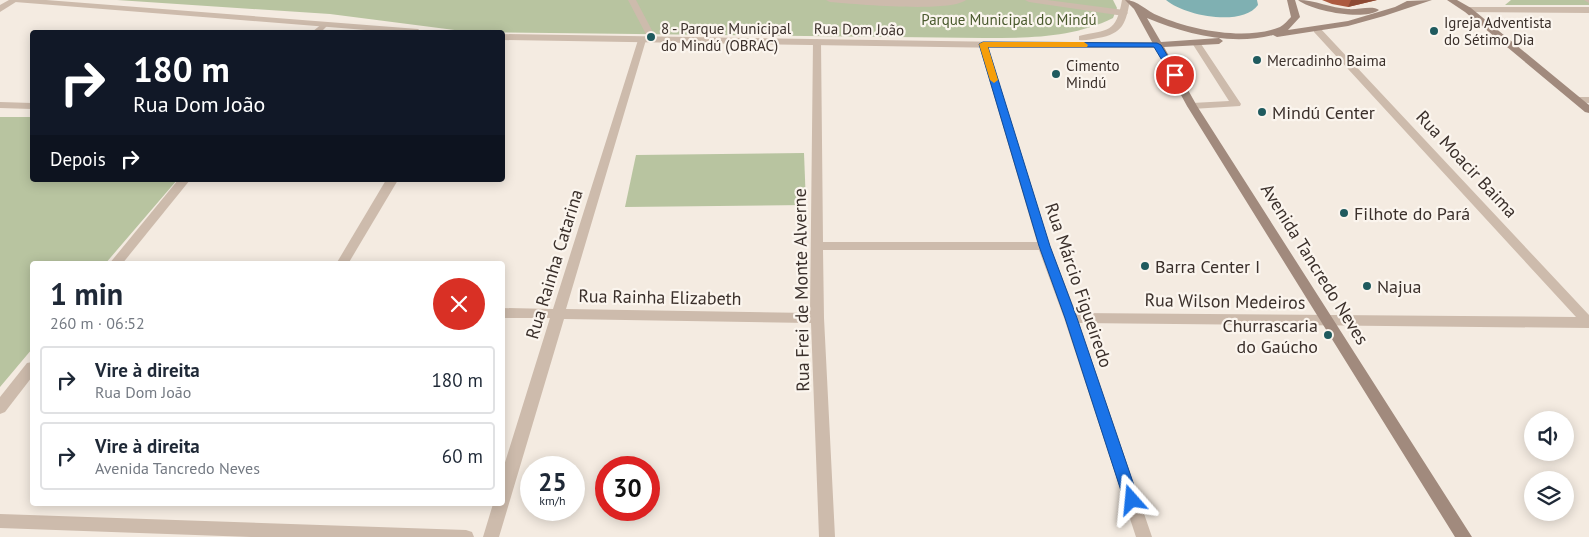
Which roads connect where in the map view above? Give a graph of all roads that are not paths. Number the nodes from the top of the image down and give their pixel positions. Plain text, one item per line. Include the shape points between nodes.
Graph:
1 (15, 0) edge
2 (632, 0) edge
3 (830, 0) edge
4 (962, 0) edge
5 (1029, 0) edge
6 (1128, 0) edge
7 (1291, 0) edge
8 (1302, 0) edge
9 (1428, 0) edge
10 (1451, 0) edge
11 (1416, 3) junction
12 (0, 9) edge
13 (1138, 9) junction
14 (1468, 10) junction
15 (1589, 10) edge
16 (1124, 13) junction
17 (320, 29) edge
18 (353, 30) edge
19 (1317, 30) junction
20 (1265, 35) junction
21 (505, 37) edge
22 (1247, 37) junction
23 (648, 40) junction
24 (817, 42) junction
25 (1196, 43) junction
26 (983, 44) junction
27 (1006, 45) junction
28 (1157, 45) junction
29 (1577, 100) junction
30 (1589, 100) edge
31 (0, 105) edge
32 (30, 106) edge
33 (1192, 106) junction
34 (1589, 110) edge
35 (182, 182) edge
36 (391, 182) edge
37 (818, 246) junction
38 (1044, 246) junction
39 (118, 261) edge
40 (344, 261) edge
41 (505, 313) edge
42 (560, 314) junction
43 (817, 318) junction
44 (1071, 318) junction
45 (1329, 321) junction
46 (1589, 323) edge
47 (30, 370) edge
48 (0, 408) edge
49 (505, 489) edge
50 (500, 506) edge
51 (0, 521) edge
52 (105, 531) edge
53 (466, 537) edge
54 (491, 537) edge
55 (827, 537) edge
56 (1144, 537) edge
57 (1464, 537) edge

1 - 12 street
1 - 17 street
2 - 23 street
3 - 4 street via 932,3
5 - 16 street
6 - 13 main road
6 - 16 street, Rua Dom João
7 - 20 main road via 1297,9 1296,17 1280,31
8 - 11 main road via 1346,13
9 - 11 main road
10 - 14 main road
11 - 19 main road via 1366,20
13 - 22 main road via 1186,30
13 - 28 main road, Avenida Tancredo Neves
14 - 15 street
14 - 29 main road
16 - 27 street, Rua Dom João via 1122,24 1114,31 1098,36
17 - 18 street
19 - 20 main road
19 - 46 street, Rua Moacir Baima
20 - 22 main road
21 - 23 street, Rua Dom João
22 - 25 main road, Rua Dom João
23 - 24 street, Rua Dom João
23 - 42 street, Rua Rainha Catarina
24 - 26 street, Rua Dom João
24 - 37 street, Rua Frei de Monte Alverne
25 - 28 main road, Rua Dom João
25 - 33 street via 1236,104
26 - 27 street, Rua Dom João
26 - 38 street, Rua Márcio Figueiredo
27 - 28 street, Rua Dom João
28 - 33 main road, Avenida Tancredo Neves
29 - 30 street
29 - 34 main road
31 - 32 street
33 - 45 main road, Avenida Tancredo Neves
35 - 39 street
36 - 40 street
37 - 38 street
37 - 43 street, Rua Frei de Monte Alverne
38 - 44 street, Rua Márcio Figueiredo
41 - 42 street, Rua Rainha Elizabeth
42 - 43 street, Rua Rainha Elizabeth
42 - 49 street, Rua Rainha Catarina
43 - 55 street, Rua Frei de Monte Alverne
44 - 45 street, Rua Wilson Medeiros
44 - 56 street, Rua Márcio Figueiredo
45 - 46 street, Rua Wilson Medeiros
45 - 57 main road, Avenida Tancredo Neves
47 - 48 street
50 - 54 street
51 - 52 street
52 - 53 street

